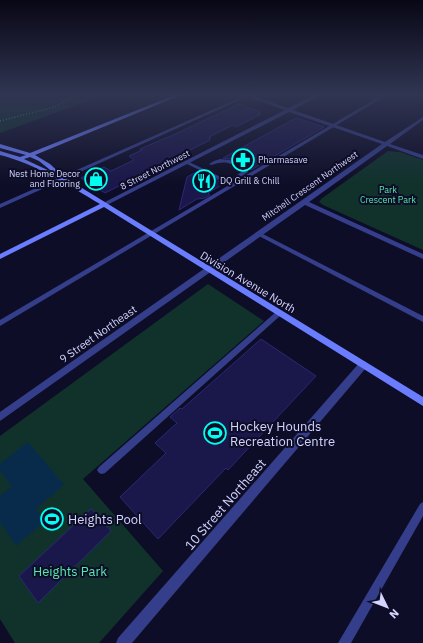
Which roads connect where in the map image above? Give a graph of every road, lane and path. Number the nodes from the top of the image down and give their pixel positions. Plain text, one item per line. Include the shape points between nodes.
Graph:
1 (105, 125) edge
2 (181, 125) edge
3 (260, 125) edge
4 (413, 125) edge
5 (334, 126) joint
6 (386, 144) junction
7 (0, 146) edge
8 (1, 153) edge
9 (31, 155) junction
10 (423, 157) edge
11 (20, 159) junction
12 (187, 162) junction
13 (211, 164) dead end
14 (63, 179) junction
15 (304, 202) junction
16 (105, 204) junction
17 (0, 206) edge
18 (152, 233) junction
19 (259, 234) junction
20 (0, 257) edge
21 (423, 257) edge
22 (208, 270) junction
23 (279, 313) junction
24 (423, 319) edge
25 (0, 323) edge
26 (363, 365) junction
27 (423, 402) edge
28 (0, 417) edge
29 (102, 470) dead end
30 (423, 507) edge
31 (123, 643) edge
32 (344, 643) edge

1 - 9 main road
2 - 14 lane
3 - 12 street, 8 Street Northwest
4 - 6 street, Mitchell Crescent Northwest
5 - 6 street
5 - 18 lane
6 - 10 street
6 - 15 street, Mitchell Crescent Northwest
7 - 9 main road, Division Avenue North
8 - 11 main road, Division Avenue North
9 - 11 main road
9 - 14 main road, Division Avenue North via 52,167
11 - 14 main road, Division Avenue North
12 - 13 lane via 224,181 232,180 246,172 245,168 226,160
12 - 16 street, 8 Street Northwest
14 - 16 main road, Division Avenue North
14 - 17 lane
15 - 19 street, Mitchell Crescent Northwest
15 - 21 street
16 - 18 main road, Division Avenue North
16 - 20 main road
18 - 22 main road, Division Avenue North
18 - 25 lane
19 - 22 street, Mitchell Crescent Northwest
19 - 24 lane
22 - 23 main road, Division Avenue North
22 - 28 street, 9 Street Northeast
23 - 26 main road, Division Avenue North
23 - 29 lane
26 - 27 main road, Division Avenue North
26 - 31 street, 10 Street Northeast
30 - 32 lane

